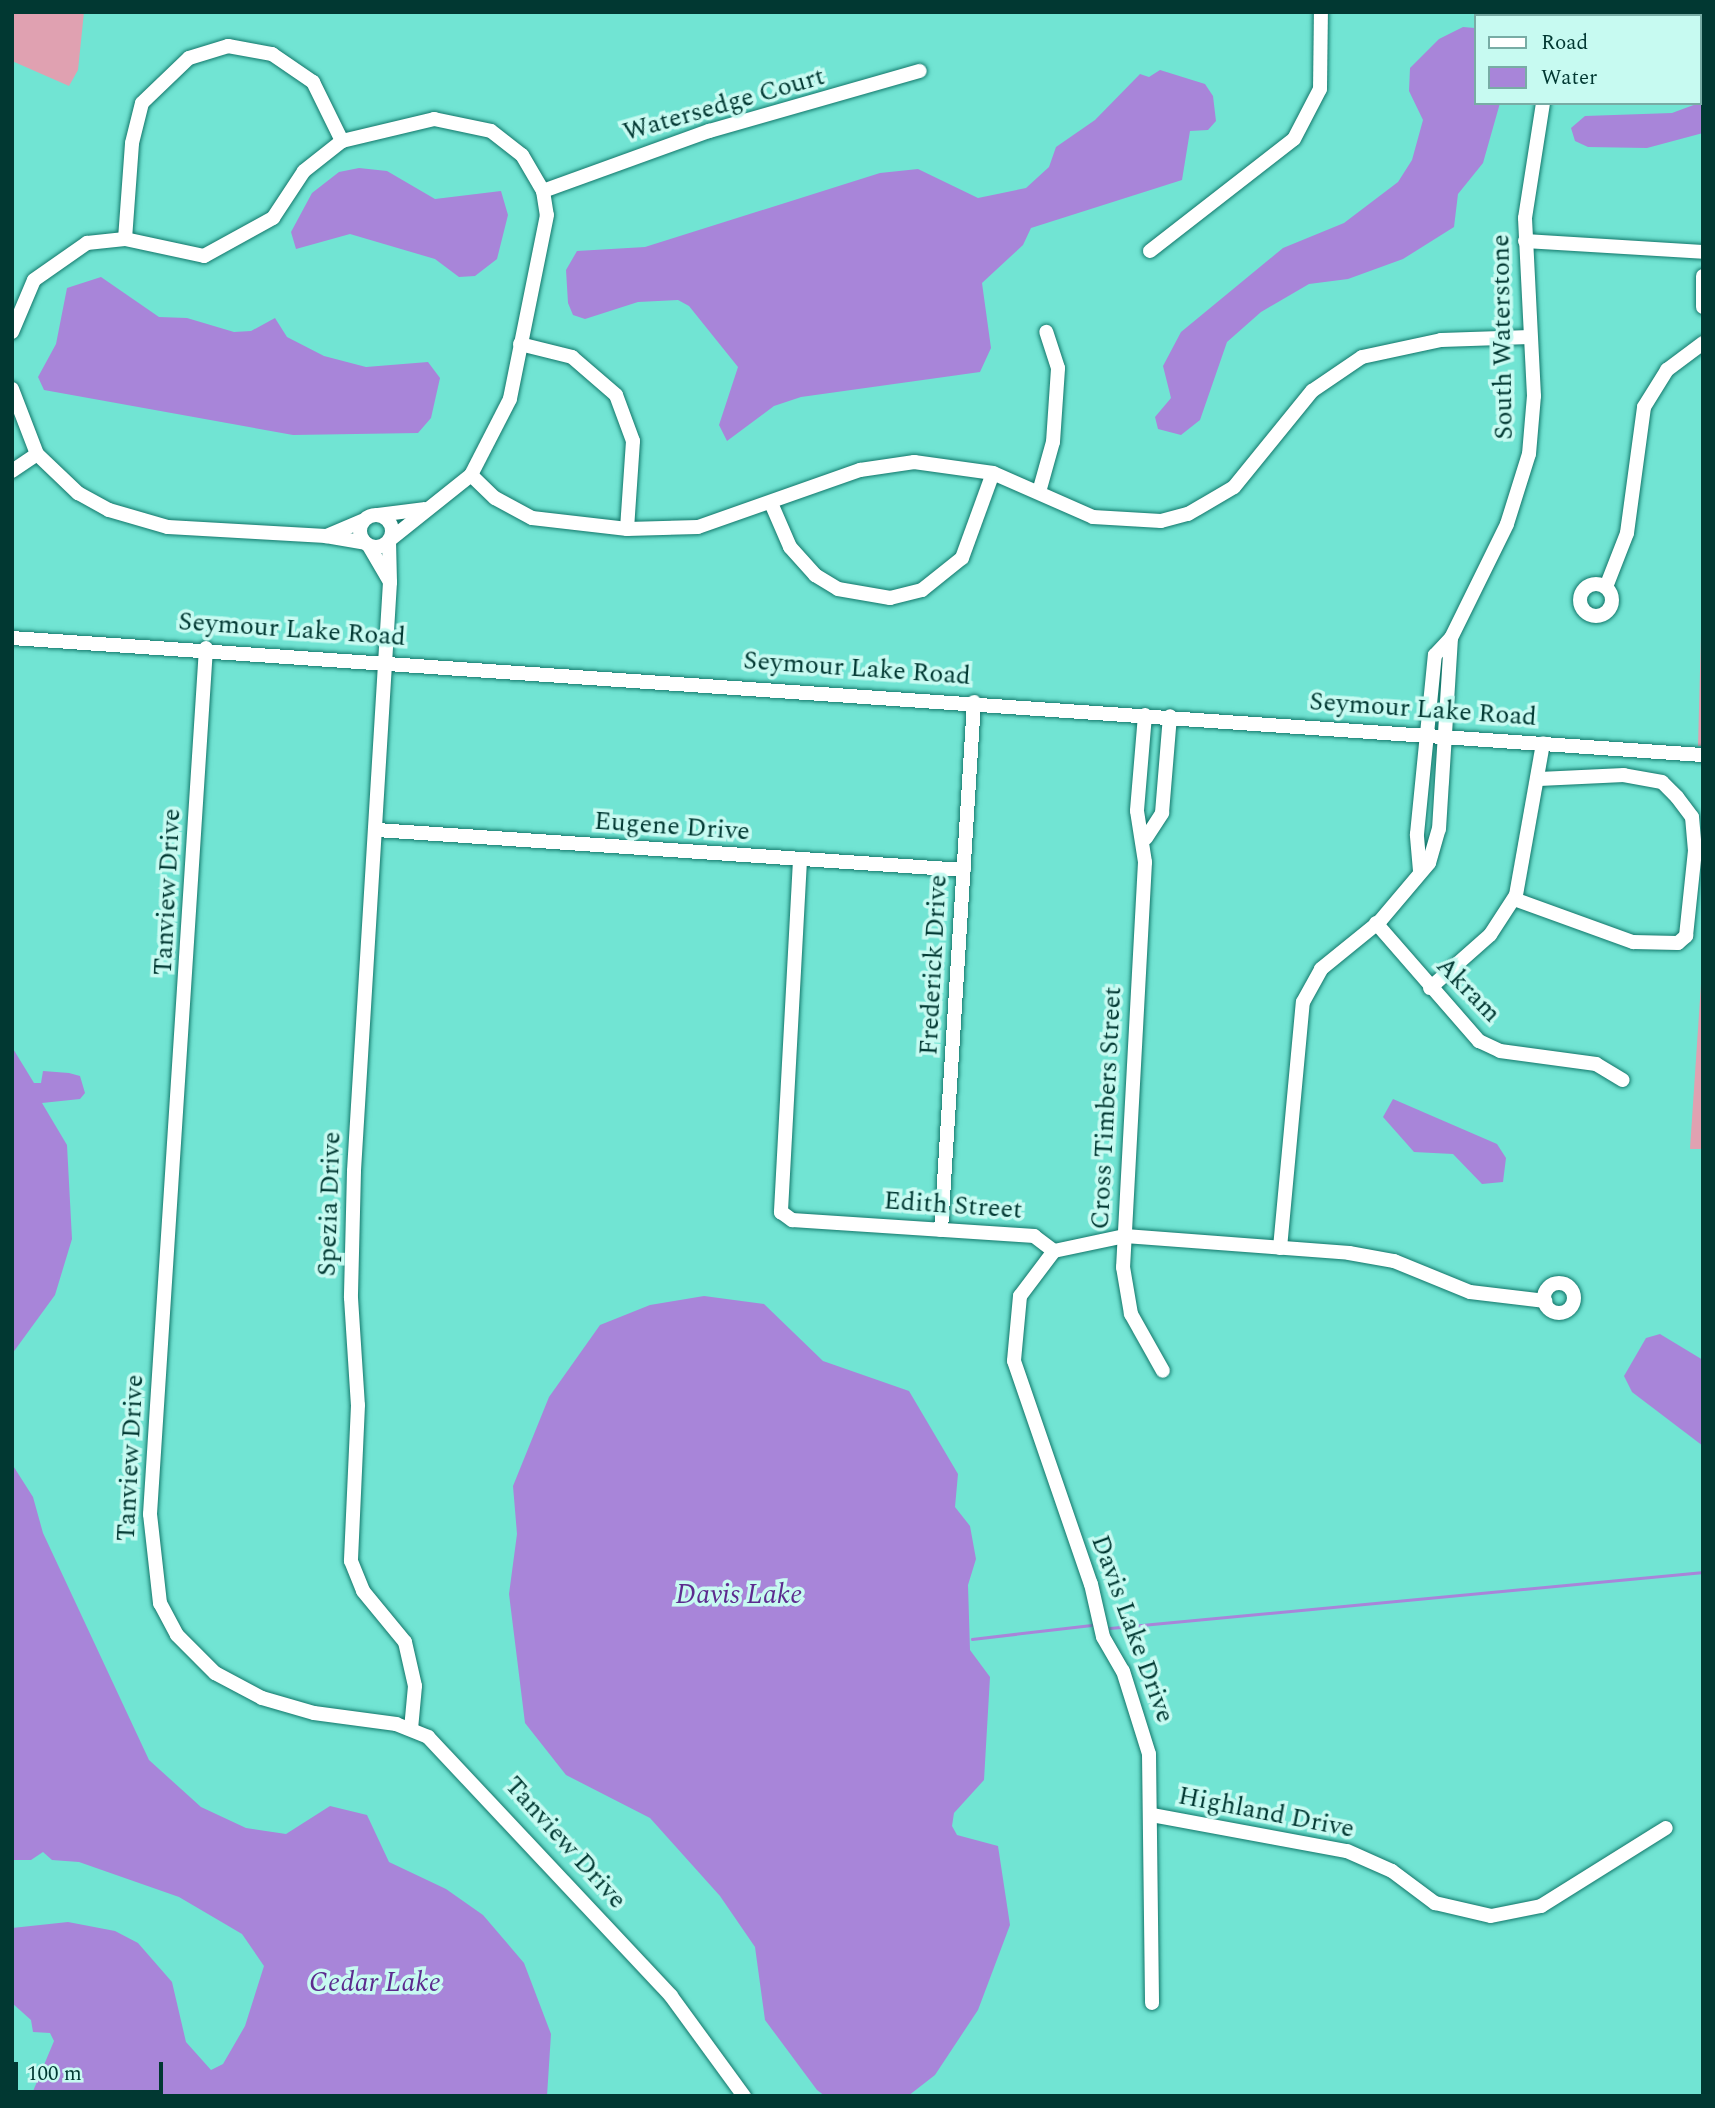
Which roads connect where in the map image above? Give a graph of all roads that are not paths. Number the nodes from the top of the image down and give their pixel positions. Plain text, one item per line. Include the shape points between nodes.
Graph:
1 (1321, 12) edge
2 (920, 71) dead end
3 (1543, 105) edge
4 (342, 141) junction
5 (543, 191) junction
6 (125, 240) junction
7 (1525, 241) junction
8 (1150, 251) dead end
9 (1703, 252) edge
10 (1703, 276) edge
11 (1703, 307) edge
12 (12, 332) edge
13 (1046, 332) dead end
14 (1530, 337) junction
15 (520, 344) junction
16 (1703, 344) edge
17 (12, 389) edge
18 (37, 454) junction
19 (12, 471) edge
20 (993, 473) junction
21 (471, 475) junction
22 (1039, 492) junction
23 (771, 503) junction
24 (425, 509) junction
25 (378, 515) junction
26 (362, 521) junction
27 (627, 529) junction
28 (326, 536) junction
29 (390, 540) junction
30 (367, 544) junction
31 (390, 582) junction
32 (1606, 587) dead end
33 (12, 638) edge
34 (1451, 638) junction
35 (206, 648) junction
36 (387, 660) junction
37 (974, 702) junction
38 (1145, 715) junction
39 (1170, 716) junction
40 (1429, 735) junction
41 (1447, 736) junction
42 (1543, 743) junction
43 (1701, 755) edge
44 (1539, 779) junction
45 (377, 830) junction
46 (1146, 838) junction
47 (800, 860) junction
48 (964, 870) junction
49 (1420, 871) junction
50 (1514, 899) junction
51 (1376, 923) junction
52 (1430, 988) junction
53 (1623, 1080) dead end
54 (941, 1230) junction
55 (1125, 1236) junction
56 (1280, 1248) junction
57 (1054, 1251) junction
58 (1545, 1301) dead end
59 (1163, 1371) dead end
60 (411, 1729) junction
61 (1152, 1815) junction
62 (1666, 1828) dead end
63 (1152, 2003) dead end
64 (744, 2096) edge

1 - 8 street via 1320,89 1294,139
2 - 5 street, Watersedge Court via 687,138
3 - 7 street, South Waterstone
4 - 5 street via 434,119 472,123 522,155
4 - 6 street via 304,171 274,218 222,250 182,255
4 - 6 street via 313,82 272,54 228,47 189,58 142,103 132,143
5 - 15 street via 545,240
6 - 12 street via 87,243 52,264 24,295
7 - 9 street
7 - 14 street, South Waterstone
10 - 11 street
13 - 22 street via 1058,368 1053,442
14 - 22 street via 1415,344 1350,364 1302,400 1234,487 1188,514 1115,520
14 - 34 street, South Waterstone via 1533,428 1521,488
15 - 21 street via 502,421
15 - 27 street via 572,357 616,395 633,441
16 - 32 street via 1667,370 1644,407 1627,533
17 - 18 street
18 - 19 street
18 - 28 street via 78,493 134,520
20 - 22 street
20 - 23 street via 940,464 886,465
20 - 23 street via 962,558 922,590 890,598 838,589 815,575 790,547
21 - 24 street
21 - 27 street via 495,498 532,518
23 - 27 street via 698,527
24 - 25 street
24 - 29 street
25 - 26 street
25 - 29 street via 388,521
26 - 28 street
26 - 30 street
28 - 30 street
29 - 30 street
29 - 31 street, Spezia Drive
30 - 31 street
31 - 36 street, Spezia Drive
33 - 35 street, Seymour Lake Road
34 - 40 street, South Waterstone via 1435,655
34 - 41 street, South Waterstone
35 - 36 street, Seymour Lake Road
35 - 60 street, Tanview Drive via 150,1553 160,1603 177,1635 215,1672 262,1698 314,1713
36 - 37 street, Seymour Lake Road
36 - 45 street, Spezia Drive
37 - 38 street, Seymour Lake Road
37 - 48 street, Frederick Drive
38 - 39 street, Seymour Lake Road
38 - 46 street, Cross Timbers Street via 1137,811
39 - 40 street, Seymour Lake Road
39 - 46 street, Cross Timbers Street via 1162,813
40 - 41 street, Seymour Lake Road
40 - 49 street, South Waterstone via 1417,834
41 - 42 street, Seymour Lake Road
41 - 49 street, South Waterstone via 1439,829 1429,863
42 - 43 street, Seymour Lake Road
42 - 44 street
44 - 50 street
44 - 50 street via 1624,775 1662,782 1677,797 1692,817 1695,850 1685,939 1633,942
45 - 47 street, Eugene Drive
45 - 60 street, Spezia Drive via 354,1171 351,1298 358,1405 351,1561 363,1591 405,1642 415,1686
46 - 55 street, Cross Timbers Street
47 - 48 street, Eugene Drive
47 - 54 street, Edith Street via 781,1212 792,1220
48 - 54 street, Frederick Drive
49 - 51 street, South Waterstone
50 - 52 street via 1490,936
51 - 52 street, Akram
51 - 56 street, South Waterstone via 1321,969 1303,1002
52 - 53 street, Akram via 1489,1046 1597,1064
54 - 57 street, Edith Street via 1034,1236
55 - 56 street
55 - 57 street
55 - 59 street, Cross Timbers Street via 1131,1314
56 - 58 street via 1376,1256 1470,1292
57 - 61 street, Davis Lake Drive via 1020,1296 1014,1361 1091,1584 1103,1637 1123,1671 1143,1728
60 - 64 street, Tanview Drive via 475,1781 577,1892 671,1996
61 - 62 street, Highland Drive via 1347,1851 1392,1871 1435,1903 1491,1916 1541,1906
61 - 63 street, Davis Lake Drive

